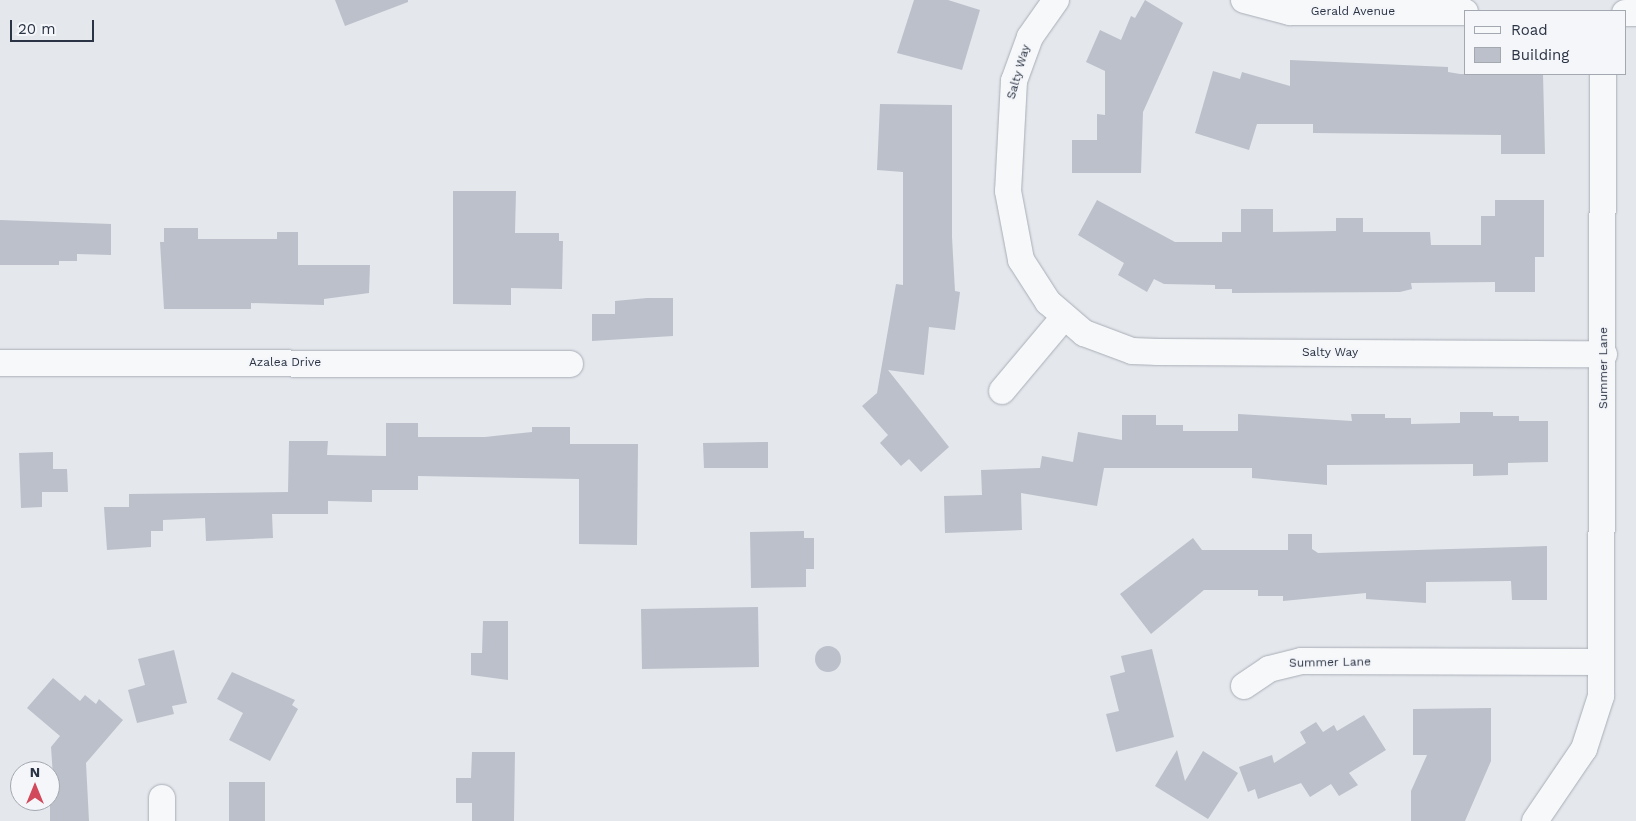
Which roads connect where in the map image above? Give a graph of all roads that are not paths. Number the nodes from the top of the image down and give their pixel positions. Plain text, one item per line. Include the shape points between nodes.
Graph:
1 (1056, 0) edge
2 (1244, 0) edge
3 (1464, 12) edge
4 (1603, 75) edge
5 (1064, 317) junction
6 (1604, 354) junction
7 (0, 363) edge
8 (570, 364) dead end
9 (1002, 391) dead end
10 (1602, 662) junction
11 (1244, 686) dead end
12 (1535, 821) edge

1 - 5 street, Salty Way via 1030,37 1014,82 1008,181 1021,260 1048,302
2 - 3 street, Gerald Avenue via 1290,12
4 - 6 street, Summer Lane
5 - 6 street, Salty Way via 1084,333 1132,350
5 - 9 street
6 - 10 street, Summer Lane
7 - 8 street, Azalea Drive
10 - 11 street, Summer Lane via 1301,661 1269,669
10 - 12 street, Summer Lane via 1600,701 1591,735

